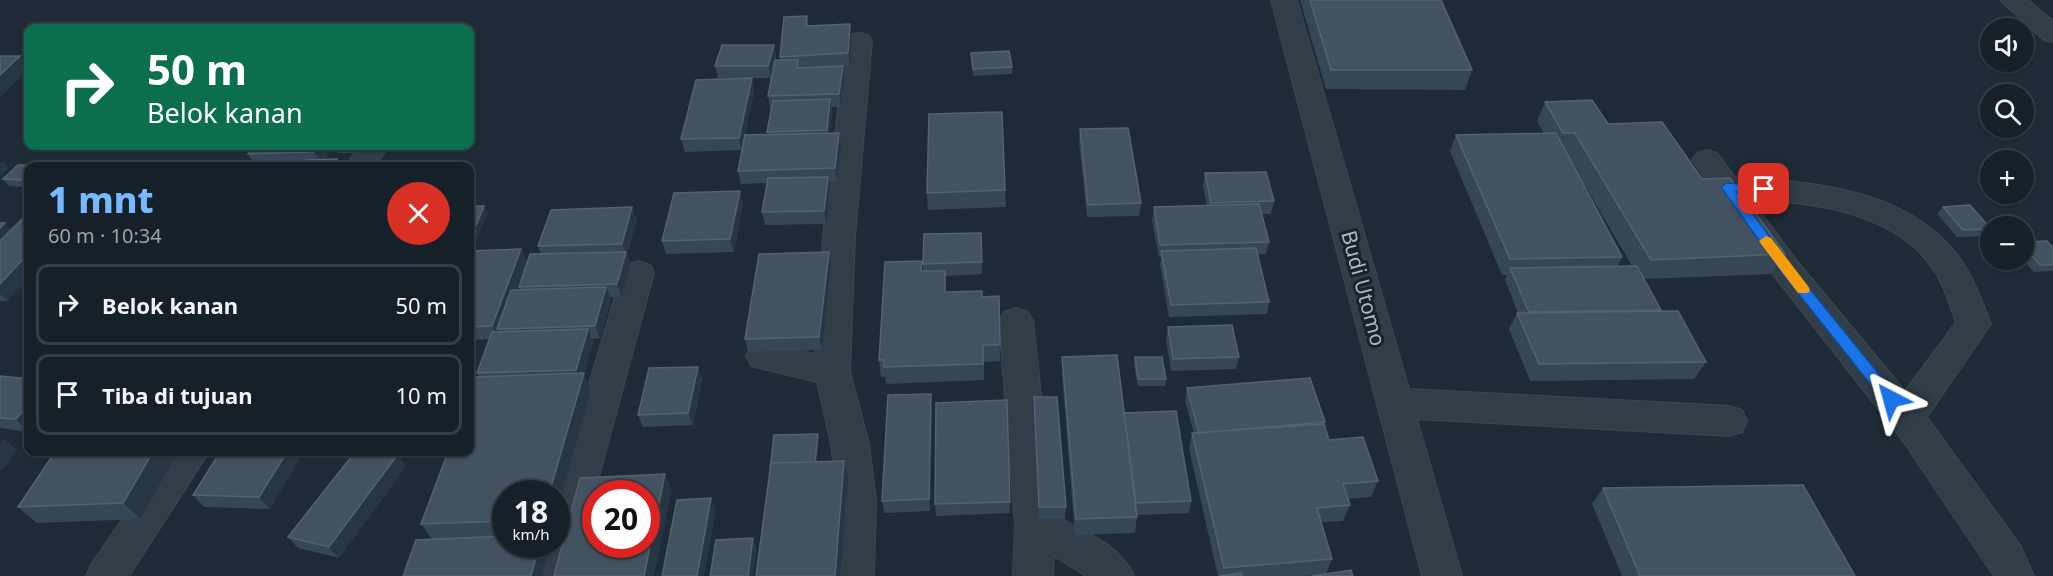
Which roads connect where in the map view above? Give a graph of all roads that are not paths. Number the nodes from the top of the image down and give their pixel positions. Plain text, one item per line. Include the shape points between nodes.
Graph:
1 (1284, 0) edge
2 (2013, 0) edge
3 (2053, 34) edge
4 (859, 41) dead end
5 (1707, 160) dead end
6 (1727, 187) junction
7 (638, 273) dead end
8 (1016, 321) dead end
9 (763, 356) edge
10 (832, 372) junction
11 (1395, 403) junction
12 (1906, 418) junction
13 (1728, 421) dead end
14 (187, 456) edge
15 (1035, 525) junction
16 (106, 576) edge
17 (552, 576) edge
18 (854, 576) edge
19 (1033, 576) edge
20 (1114, 576) edge
21 (1442, 576) edge
22 (2014, 576) edge

1 - 11 street, Budi Utomo
2 - 3 street
4 - 10 street via 839,236
5 - 6 street
6 - 12 street via 1786,269
6 - 12 street via 1800,192 1856,205 1886,216 1922,237 1943,259 1974,324
7 - 17 street
8 - 15 street
9 - 10 street
10 - 18 street via 850,444 857,500
11 - 13 street
11 - 21 street, Budi Utomo
12 - 22 street via 2006,558
14 - 16 street
15 - 19 street
15 - 20 street via 1096,559

